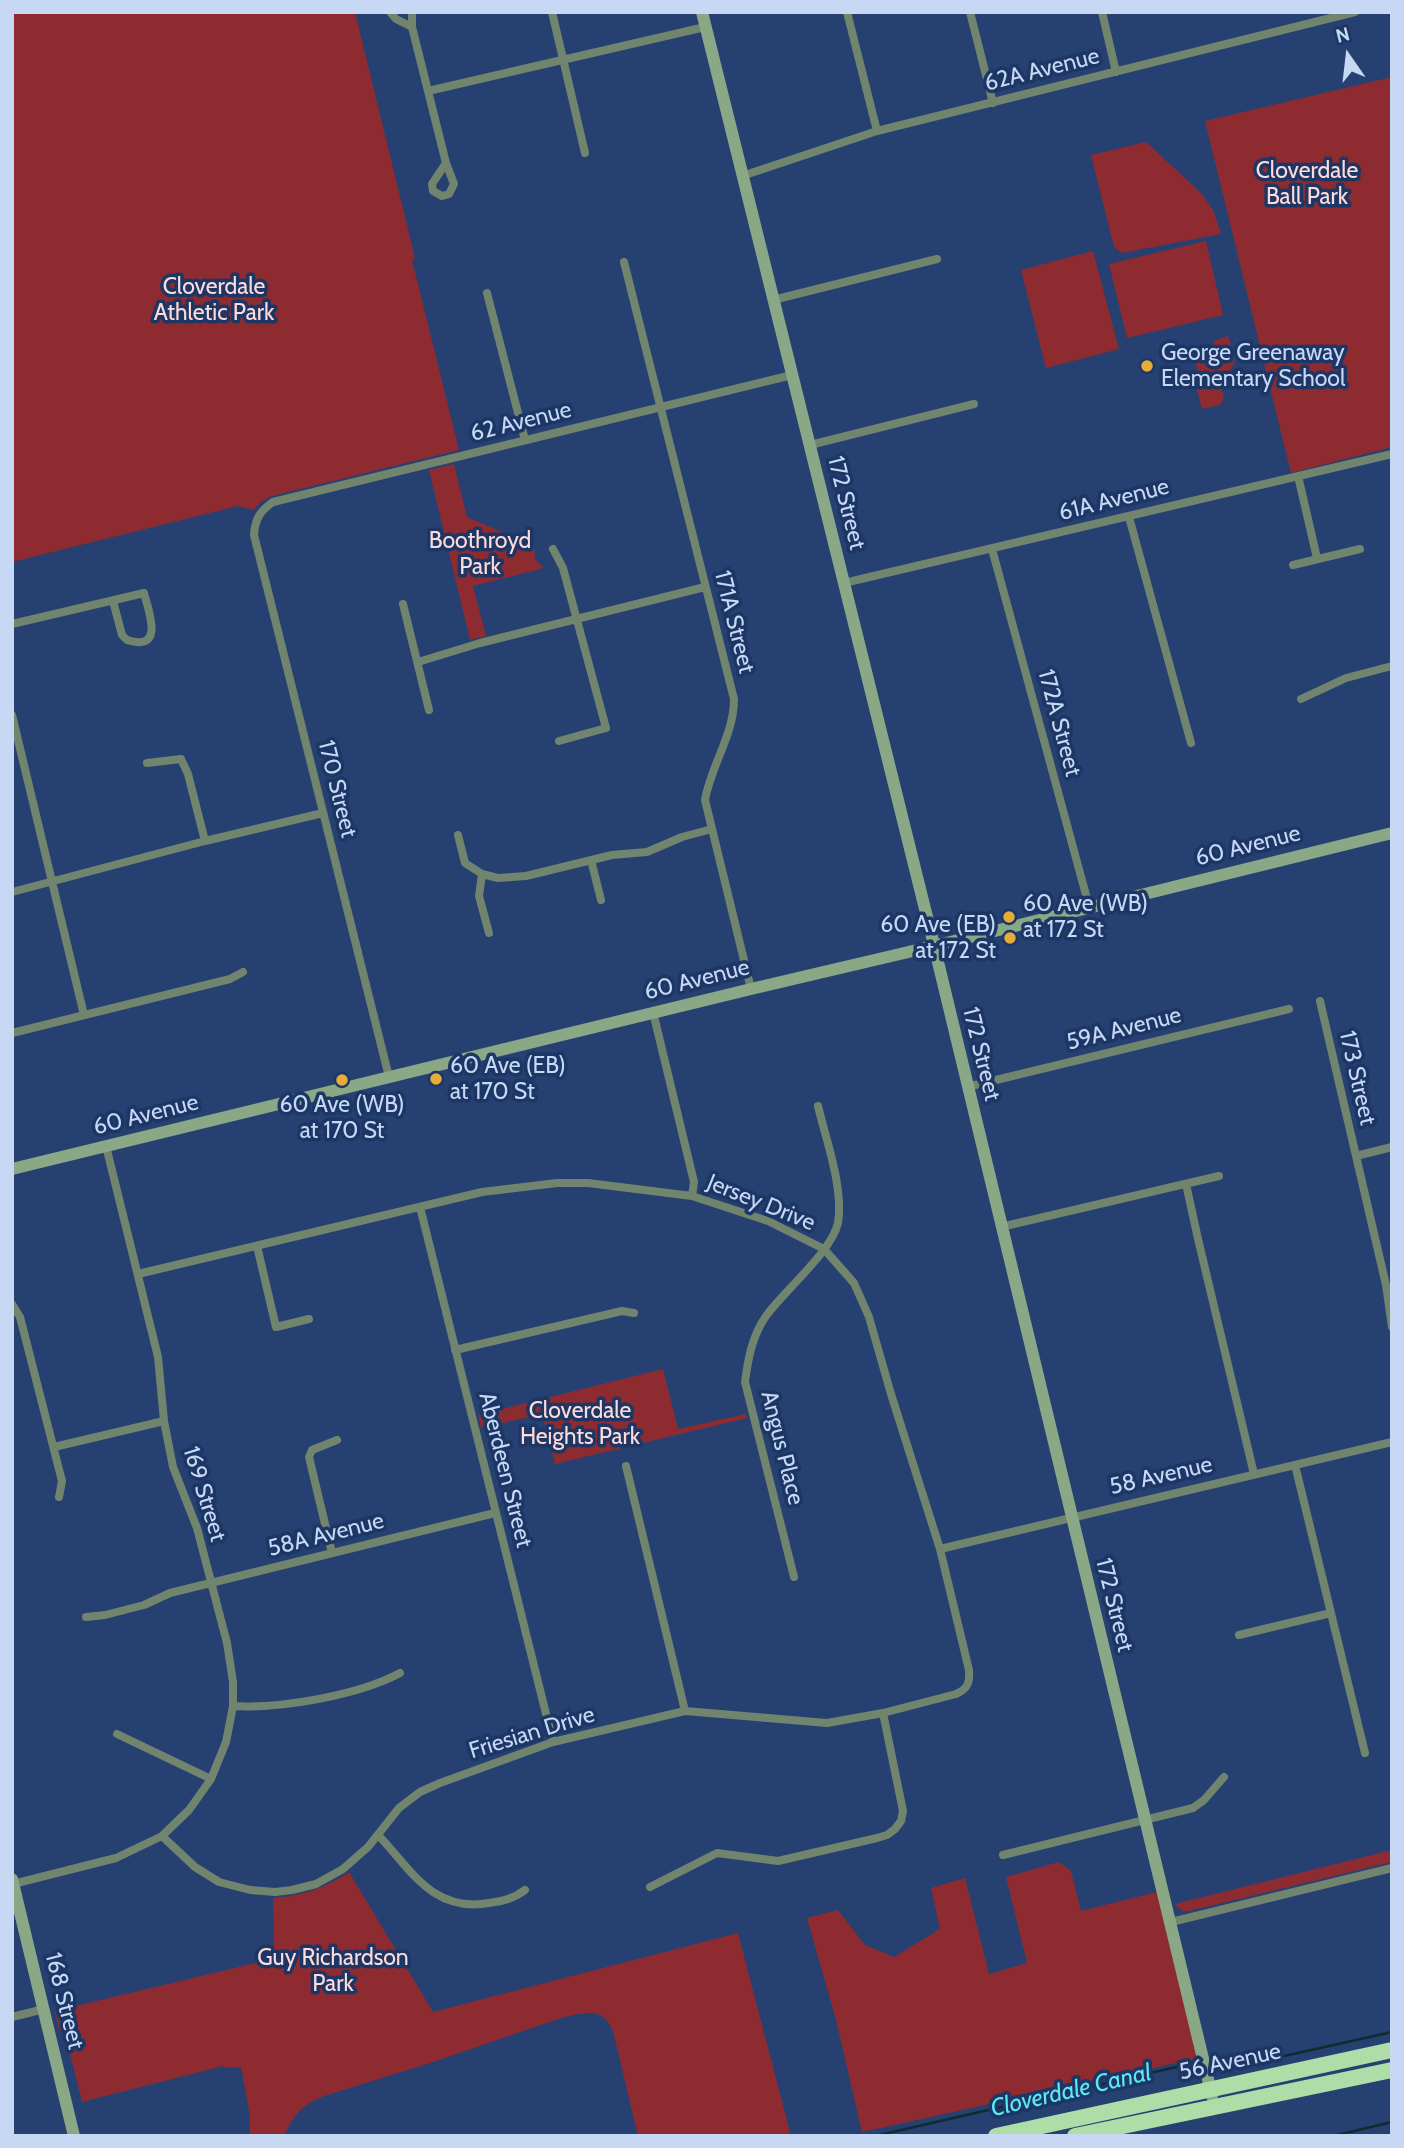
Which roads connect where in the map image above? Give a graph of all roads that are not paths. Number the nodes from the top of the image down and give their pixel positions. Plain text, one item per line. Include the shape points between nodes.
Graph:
1 (390, 12) edge
2 (412, 12) edge
3 (552, 12) edge
4 (702, 12) edge
5 (848, 12) edge
6 (970, 12) edge
7 (1102, 12) edge
8 (1355, 12) edge
9 (412, 27) junction
10 (705, 27) junction
11 (564, 60) junction
12 (1116, 72) junction
13 (428, 91) junction
14 (993, 103) junction
15 (877, 131) junction
16 (586, 153) dead end
17 (446, 163) dead end
18 (742, 176) junction
19 (937, 259) dead end
20 (624, 262) dead end
21 (487, 293) dead end
22 (773, 300) junction
23 (792, 375) junction
24 (974, 404) dead end
25 (660, 408) junction
26 (525, 440) junction
27 (810, 445) junction
28 (1392, 454) edge
29 (1298, 476) junction
30 (261, 511) joint
31 (1129, 517) junction
32 (1360, 549) dead end
33 (553, 550) dead end
34 (992, 550) junction
35 (1317, 558) junction
36 (1293, 565) dead end
37 (844, 583) junction
38 (705, 587) junction
39 (113, 601) junction
40 (403, 604) dead end
41 (578, 618) junction
42 (12, 624) edge
43 (418, 662) junction
44 (1392, 666) edge
45 (1301, 699) dead end
46 (429, 710) dead end
47 (12, 715) edge
48 (14, 729) edge
49 (559, 741) dead end
50 (1191, 743) dead end
51 (147, 763) dead end
52 (323, 813) junction
53 (712, 829) junction
54 (1392, 832) edge
55 (458, 835) dead end
56 (205, 841) junction
57 (591, 860) junction
58 (482, 874) junction
59 (52, 883) junction
60 (12, 892) edge
61 (601, 900) dead end
62 (1089, 906) junction
63 (489, 933) dead end
64 (934, 946) junction
65 (243, 972) dead end
66 (751, 989) junction
67 (1320, 1001) dead end
68 (1289, 1009) dead end
69 (653, 1013) junction
70 (84, 1015) junction
71 (12, 1033) edge
72 (389, 1077) junction
73 (967, 1087) junction
74 (818, 1107) dead end
75 (106, 1146) junction
76 (1392, 1147) edge
77 (1356, 1156) junction
78 (12, 1169) edge
79 (1219, 1177) dead end
80 (1186, 1184) junction
81 (692, 1196) junction
82 (420, 1207) junction
83 (1001, 1227) junction
84 (257, 1246) junction
85 (824, 1249) junction
86 (138, 1274) junction
87 (1389, 1295) edge
88 (12, 1304) edge
89 (634, 1313) dead end
90 (309, 1319) dead end
91 (1392, 1327) edge
92 (456, 1350) junction
93 (164, 1421) junction
94 (337, 1440) dead end
95 (1392, 1442) edge
96 (54, 1447) junction
97 (1295, 1465) junction
98 (626, 1466) dead end
99 (1254, 1474) junction
100 (59, 1497) dead end
101 (495, 1513) junction
102 (1071, 1518) junction
103 (940, 1549) junction
104 (332, 1553) junction
105 (794, 1577) dead end
106 (211, 1583) junction
107 (1331, 1613) junction
108 (86, 1617) dead end
109 (1239, 1635) dead end
110 (400, 1674) dead end
111 (964, 1690) joint
112 (233, 1706) junction
113 (685, 1711) junction
114 (883, 1713) junction
115 (117, 1734) dead end
116 (553, 1742) junction
117 (1365, 1753) dead end
118 (1224, 1777) dead end
119 (211, 1779) junction
120 (1146, 1820) junction
121 (378, 1835) junction
122 (162, 1836) junction
123 (1003, 1855) dead end
124 (1392, 1868) edge
125 (13, 1882) edge
126 (650, 1887) dead end
127 (525, 1890) dead end
128 (1171, 1922) junction
129 (44, 2009) junction
130 (12, 2017) edge
131 (1392, 2050) edge
132 (1392, 2070) edge
133 (1210, 2089) junction
134 (1214, 2106) junction
135 (74, 2135) edge
136 (996, 2136) edge
137 (1074, 2136) edge

1 - 9 street
2 - 9 street
3 - 11 street
4 - 10 street, 172 Street
5 - 15 street
6 - 14 street
7 - 12 street
8 - 12 street, 62A Avenue
9 - 13 street
10 - 11 street
10 - 18 street, 172 Street
11 - 13 street
11 - 16 street
12 - 14 street, 62A Avenue
13 - 17 street
14 - 15 street, 62A Avenue
15 - 18 street, 62A Avenue
18 - 22 street, 172 Street
19 - 22 street
20 - 25 street, 171A Street
21 - 26 street
22 - 23 street, 172 Street
23 - 25 street, 62 Avenue
23 - 27 street, 172 Street
24 - 27 street
25 - 26 street, 62 Avenue
25 - 38 street, 171A Street
26 - 30 street, 62 Avenue via 273,502
27 - 37 street, 172 Street
28 - 29 street, 61A Avenue
29 - 31 street, 61A Avenue
29 - 35 street
30 - 52 street, 170 Street via 254,535
31 - 34 street, 61A Avenue
31 - 50 street
32 - 35 street
33 - 41 street
34 - 37 street, 61A Avenue
34 - 62 street, 172A Street
35 - 36 street
37 - 64 street, 172 Street
38 - 41 street
38 - 53 street, 171A Street via 734,699 734,716 705,800
39 - 39 street via 122,635 141,642 149,638 153,626 144,593
39 - 42 street
40 - 43 street
41 - 43 street
41 - 49 street via 606,729
43 - 46 street
44 - 45 street via 1346,678
47 - 48 street
48 - 59 street
51 - 56 street via 181,759
52 - 56 street
52 - 72 street, 170 Street
53 - 57 street via 647,852
53 - 66 street, 171A Street
54 - 62 street, 60 Avenue
55 - 58 street via 465,863
56 - 59 street
57 - 58 street via 526,876
57 - 61 street
58 - 63 street via 478,896
59 - 60 street
59 - 70 street
62 - 64 street, 60 Avenue
64 - 66 street, 60 Avenue
64 - 73 street, 172 Street
65 - 70 street
66 - 69 street, 60 Avenue
67 - 77 street, 173 Street
68 - 73 street, 59A Avenue
69 - 72 street, 60 Avenue
69 - 81 street via 694,1182
70 - 71 street
72 - 75 street, 60 Avenue
73 - 83 street, 172 Street
74 - 85 street, Angus Place via 839,1196 838,1224
75 - 78 street, 60 Avenue
75 - 86 street, 169 Street
76 - 77 street
77 - 87 street, 173 Street
79 - 80 street
80 - 83 street
80 - 99 street
81 - 82 street, Jersey Drive via 557,1183 482,1192
81 - 85 street, Jersey Drive via 768,1221
82 - 84 street, Jersey Drive
82 - 92 street, Aberdeen Street
83 - 102 street, 172 Street
84 - 86 street, Jersey Drive
84 - 90 street via 276,1326
85 - 103 street, Jersey Drive via 854,1283 869,1317
85 - 105 street, Angus Place via 765,1318 750,1350 745,1382
86 - 93 street, 169 Street via 158,1357
87 - 91 street, 173 Street
88 - 96 street via 20,1317
89 - 92 street via 622,1311
92 - 101 street, Aberdeen Street
93 - 96 street
93 - 106 street, 169 Street via 173,1467 191,1510
94 - 104 street via 312,1450 309,1457
95 - 97 street, 58 Avenue
96 - 100 street via 62,1481
97 - 99 street, 58 Avenue
97 - 107 street
98 - 113 street
99 - 102 street, 58 Avenue
101 - 104 street, 58A Avenue
101 - 116 street, Aberdeen Street
102 - 103 street, 58 Avenue
102 - 120 street, 172 Street
103 - 111 street, Jersey Drive via 969,1670
104 - 106 street, 58A Avenue
106 - 108 street, 58A Avenue via 144,1605
106 - 112 street, 169 Street via 231,1664
107 - 109 street
107 - 117 street
110 - 112 street via 320,1699
111 - 114 street, Friesian Drive
112 - 119 street, 169 Street via 226,1742
113 - 114 street, Friesian Drive via 815,1724
113 - 116 street, Friesian Drive
114 - 126 street via 903,1811 901,1821 887,1835 788,1860 716,1853
115 - 119 street
116 - 121 street, Friesian Drive via 420,1793 399,1808
118 - 120 street via 1193,1808
119 - 122 street, 169 Street via 189,1810
120 - 123 street
120 - 128 street, 172 Street
121 - 122 street, Friesian Drive via 330,1878 275,1892 219,1882
121 - 127 street via 420,1884 450,1901 482,1905 505,1901
122 - 125 street, 169 Street via 116,1858
124 - 128 street
125 - 129 street, 168 Street
128 - 133 street, 172 Street
129 - 130 street
129 - 135 street, 168 Street
131 - 133 highway, 56 Avenue
132 - 134 highway, 56 Avenue
133 - 134 street, 172 Street
133 - 136 highway, 56 Avenue
134 - 137 highway, 56 Avenue

